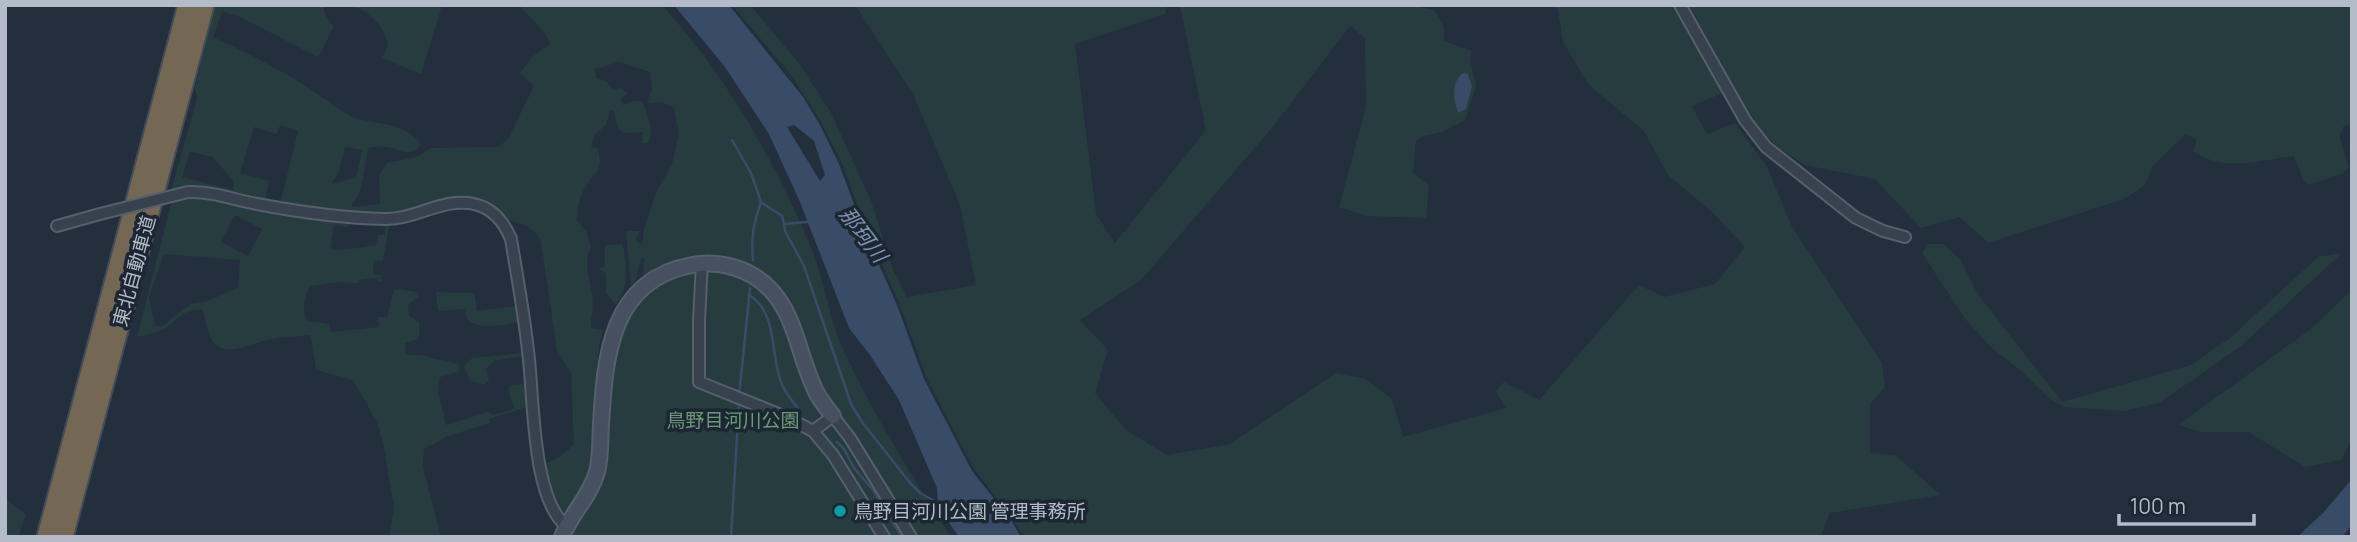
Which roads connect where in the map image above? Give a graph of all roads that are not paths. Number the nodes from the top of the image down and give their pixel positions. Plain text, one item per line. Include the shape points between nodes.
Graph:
1 (188, 5) edge
2 (204, 5) edge
3 (1680, 5) edge
4 (57, 226) dead end
5 (1905, 237) dead end
6 (702, 263) junction
7 (833, 416) junction
8 (813, 431) junction
9 (564, 531) edge
10 (47, 537) edge
11 (63, 537) edge
12 (884, 537) edge
13 (911, 537) edge

1 - 10 highway, 東北自動車道
2 - 11 highway, 東北自動車道
3 - 5 street via 1745,120 1766,147 1856,218
4 - 9 street, bridge via 188,192 298,212 372,218 402,217 465,202 484,207 503,223 511,239 528,350 536,449
6 - 7 street via 752,274 780,300 813,385
6 - 8 street via 699,382
6 - 9 street via 663,275 622,313 605,368 598,467 588,496
7 - 8 street
7 - 13 street
8 - 12 street via 824,441

